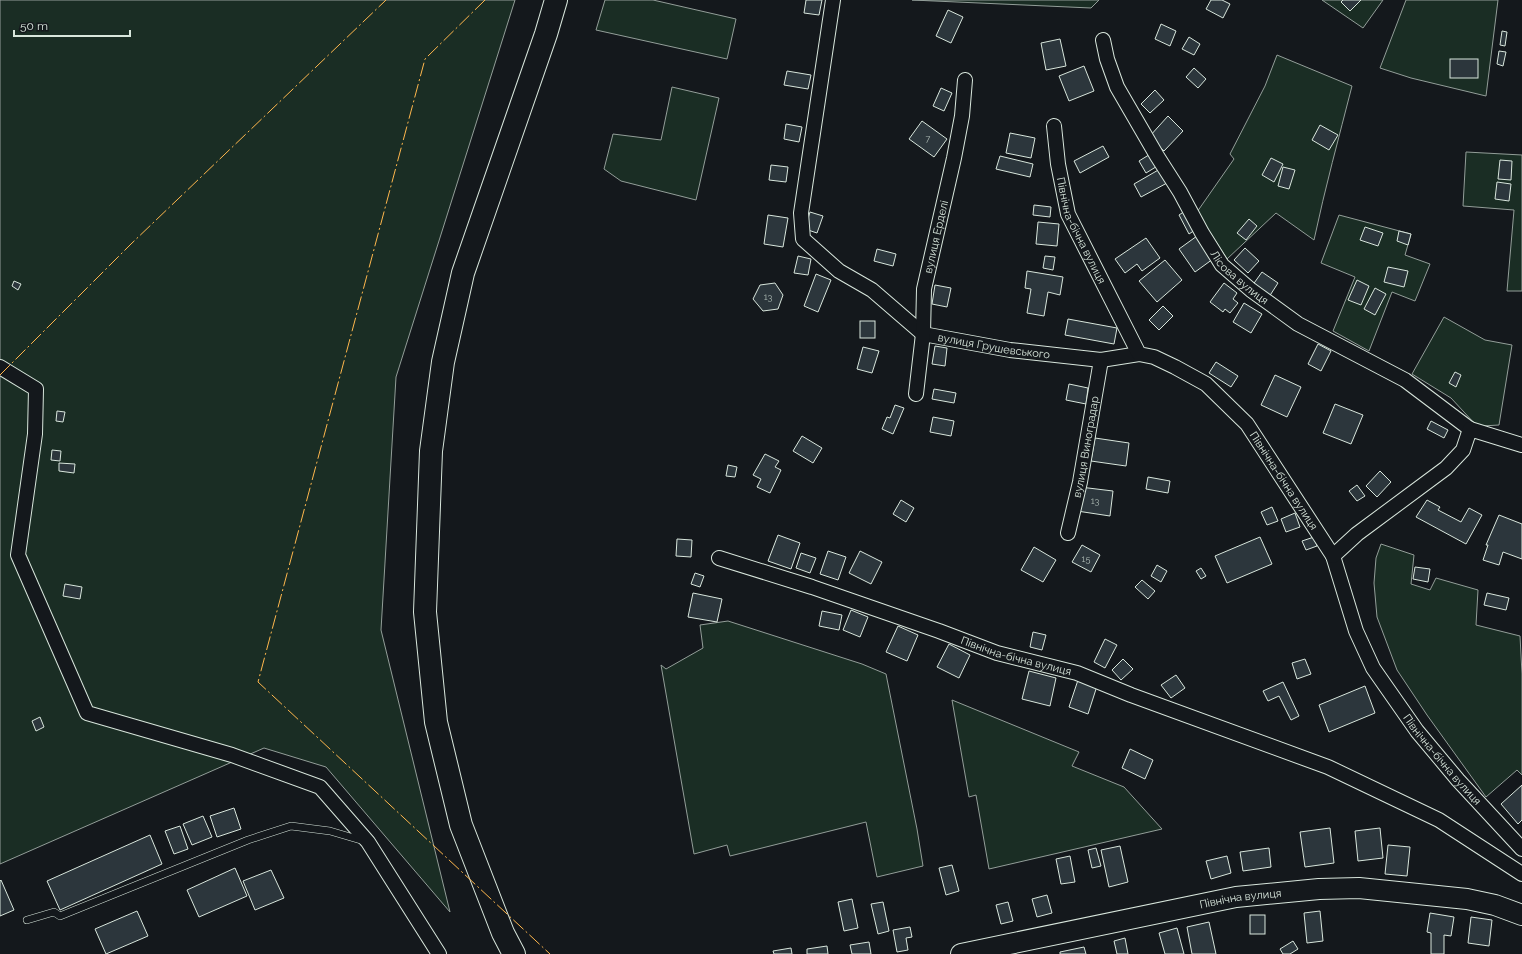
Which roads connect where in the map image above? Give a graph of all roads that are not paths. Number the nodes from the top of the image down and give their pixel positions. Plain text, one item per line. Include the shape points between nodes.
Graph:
1 (556, 0) edge
2 (833, 0) edge
3 (1103, 40) dead end
4 (965, 80) dead end
5 (1054, 126) dead end
6 (922, 334) junction
7 (1139, 354) junction
8 (1101, 360) junction
9 (0, 367) edge
10 (916, 394) dead end
11 (1470, 429) junction
12 (1522, 445) edge
13 (1068, 533) dead end
14 (1333, 556) junction
15 (719, 558) dead end
16 (368, 842) junction
17 (1522, 849) edge
18 (1522, 874) edge
19 (1522, 915) edge
20 (27, 920) dead end
21 (439, 954) edge
22 (514, 954) edge
23 (960, 954) edge

1 - 22 highway via 463,274 442,362 431,451 425,612 436,722 461,825 503,933
2 - 6 street, вулиця Грушевського via 801,214 802,239 839,271 872,290
3 - 11 street, Лісова вулиця via 1117,87 1222,265 1298,324 1404,380
4 - 6 street, вулиця Ерделі via 962,116 924,289
5 - 7 street, Північна-бічна вулиця via 1058,164 1068,214
6 - 8 street, вулиця Грушевського via 1010,350
6 - 10 street, вулиця Ерделі
7 - 8 street, вулиця Грушевського
7 - 14 street, Північна-бічна вулиця via 1154,357 1206,384 1247,424
8 - 13 street, вулиця Виноградар via 1080,482
9 - 16 street via 36,388 35,434 18,555 87,714 232,755 320,787
11 - 12 street, Лісова вулиця
11 - 14 street via 1463,450 1446,468 1357,534
14 - 17 street, Північна-бічна вулиця via 1356,631 1373,668 1416,731
15 - 18 street, Північна-бічна вулиця via 820,590 996,653 1077,673 1328,766 1438,820
16 - 20 lane via 330,831 291,826 248,840 60,916 54,912
16 - 21 street
19 - 23 street, Північна вулиця via 1495,905 1467,899 1359,888 1319,888 1236,897

